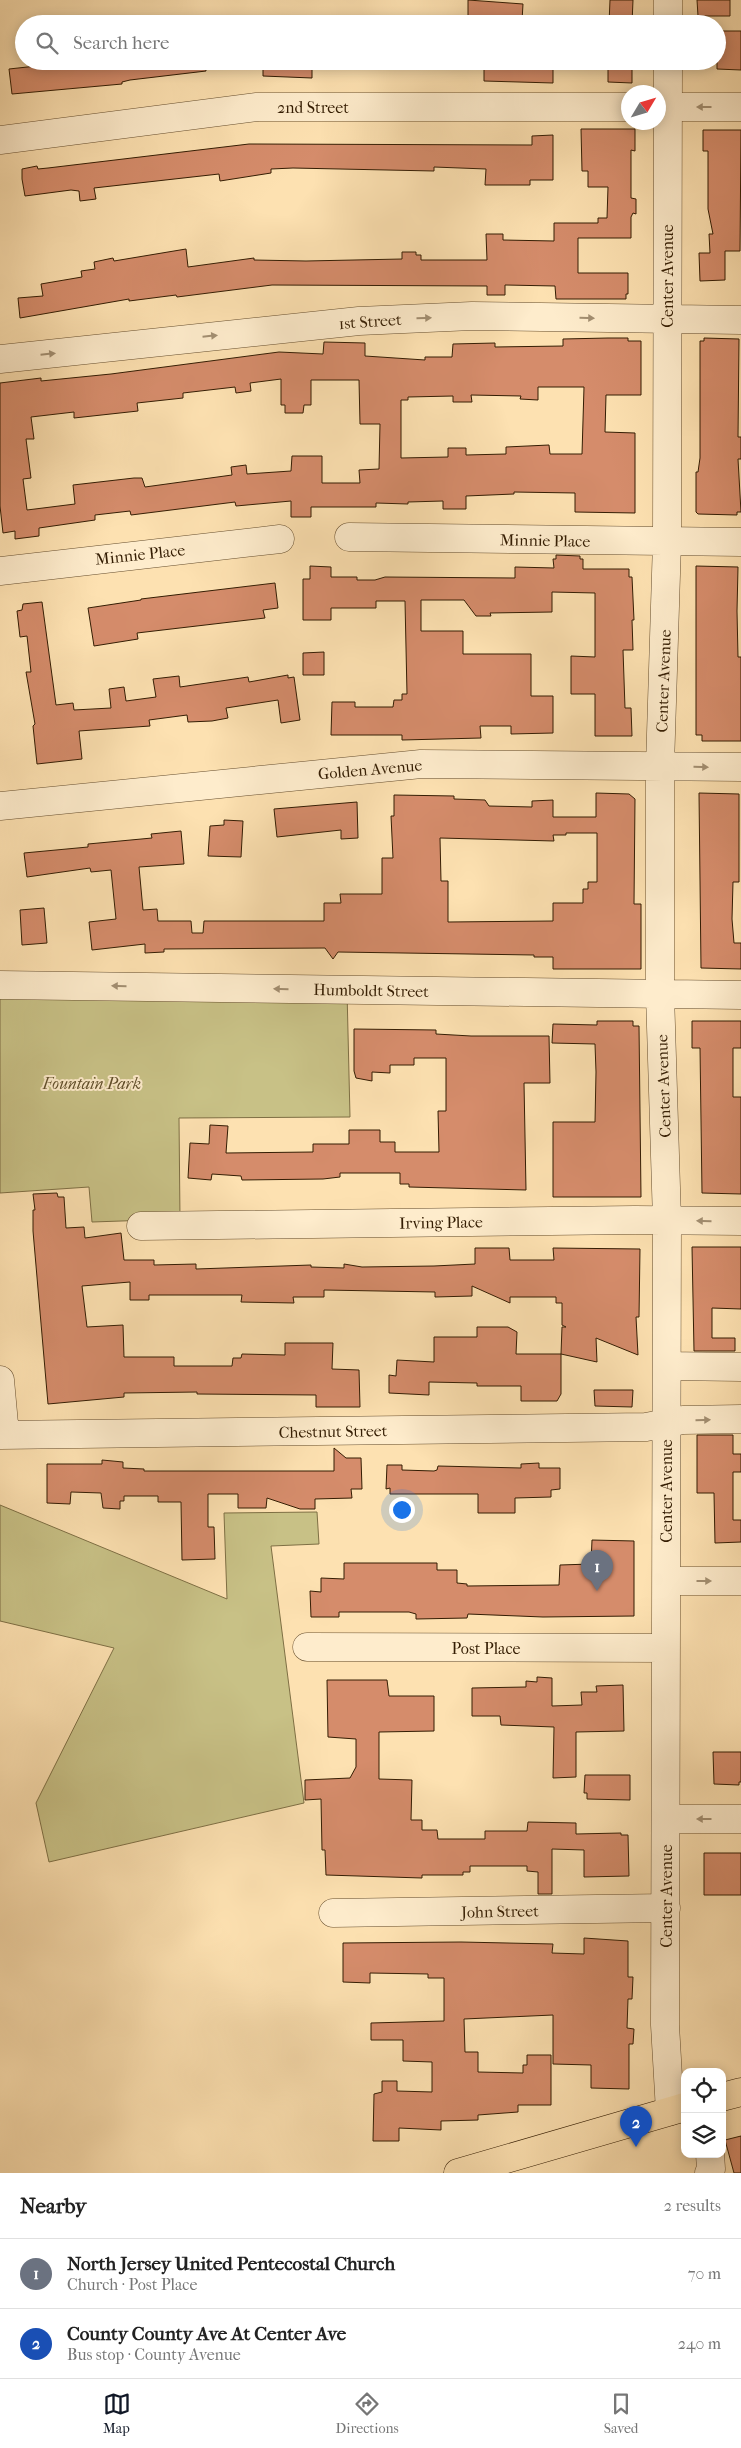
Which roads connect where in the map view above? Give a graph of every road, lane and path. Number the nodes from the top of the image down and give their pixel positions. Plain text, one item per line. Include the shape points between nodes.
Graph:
1 (668, 0) edge
2 (668, 15) edge
3 (667, 70) edge
4 (665, 85) edge
5 (621, 107) edge
6 (666, 107) edge
7 (741, 107) edge
8 (663, 130) edge
9 (0, 140) edge
10 (667, 319) junction
11 (741, 320) edge
12 (0, 359) edge
13 (349, 537) dead end
14 (280, 539) dead end
15 (667, 542) junction
16 (741, 542) edge
17 (0, 571) edge
18 (660, 766) junction
19 (741, 767) edge
20 (0, 806) edge
21 (0, 985) edge
22 (660, 994) junction
23 (741, 995) edge
24 (667, 1220) junction
25 (741, 1221) edge
26 (141, 1226) dead end
27 (667, 1366) junction
28 (741, 1367) edge
29 (0, 1380) edge
30 (741, 1419) edge
31 (666, 1424) junction
32 (2, 1435) edge
33 (741, 1580) edge
34 (667, 1581) junction
35 (307, 1647) dead end
36 (666, 1648) junction
37 (666, 1819) junction
38 (741, 1819) edge
39 (666, 1908) junction
40 (333, 1913) dead end
41 (741, 2092) edge
42 (726, 2096) edge
43 (677, 2109) edge
44 (710, 2158) edge
45 (512, 2165) edge
46 (458, 2173) edge
47 (709, 2173) edge

1 - 2 street
3 - 4 street, Center Avenue
5 - 9 street, 2nd Street via 257,107
7 -> 6 street
8 - 10 street, Center Avenue
10 - 11 street, 1st Street
12 -> 10 street, 1st Street via 359,321 472,316
10 - 15 street, Center Avenue
13 - 15 street, Minnie Place
14 - 17 street, Minnie Place
15 - 16 street, Minnie Place
15 - 18 street, Center Avenue
18 -> 19 street, Golden Avenue
18 - 20 street, Golden Avenue via 421,764
18 - 22 street, Center Avenue
22 -> 21 street, Humboldt Street
22 - 23 street, Humboldt Street
22 - 24 street, Center Avenue
25 -> 24 street, Irving Place
24 - 26 street, Irving Place
24 - 27 street, Center Avenue
27 - 28 street
27 - 31 street, Center Avenue
29 - 32 street
31 -> 30 street, Chestnut Street via 683,1420
31 - 32 street, Chestnut Street via 646,1427
31 - 34 street, Center Avenue
34 -> 33 street
34 - 36 street, Center Avenue
35 - 36 street, Post Place
36 - 37 street, Center Avenue
38 -> 37 street
37 - 39 street, Center Avenue
39 - 40 street, John Street
39 - 43 street, Center Avenue via 665,2025
41 - 42 main road
43 - 45 main road
44 - 47 street
45 - 46 main road

